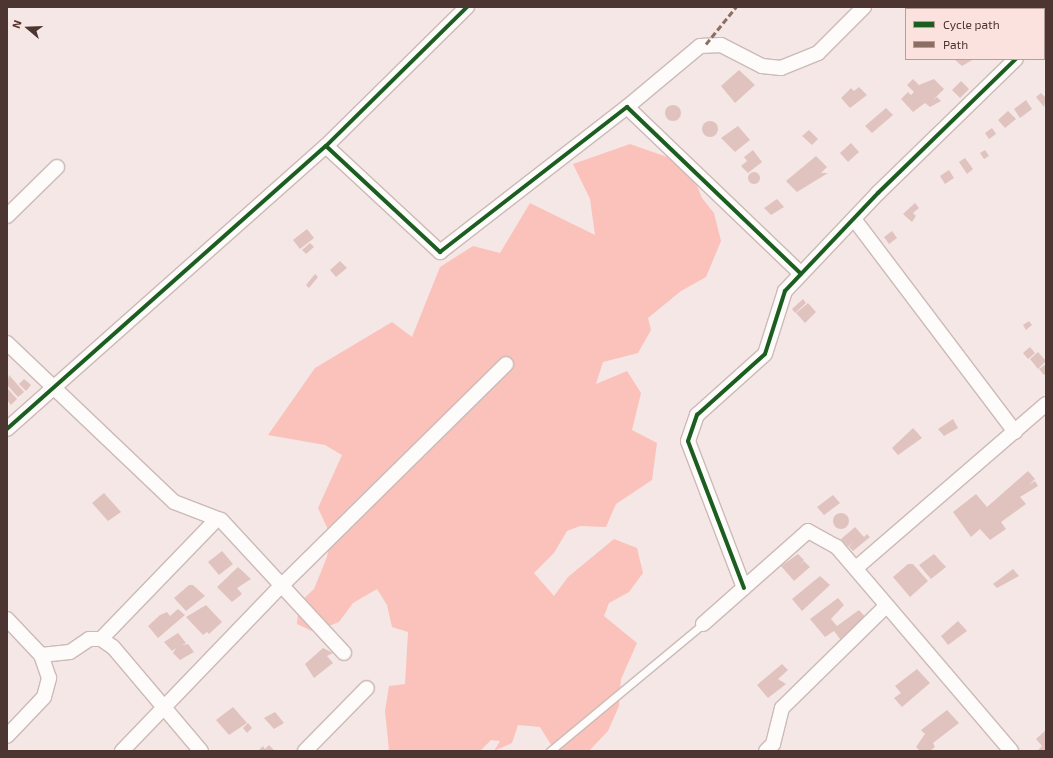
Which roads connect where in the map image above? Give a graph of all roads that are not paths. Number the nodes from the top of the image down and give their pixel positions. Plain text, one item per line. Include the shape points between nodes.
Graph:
1 (467, 7) edge
2 (864, 7) edge
3 (1015, 60) edge
4 (627, 108) junction
5 (326, 146) junction
6 (57, 167) dead end
7 (7, 216) edge
8 (854, 219) junction
9 (801, 274) junction
10 (7, 343) edge
11 (506, 364) dead end
12 (51, 388) junction
13 (1046, 404) edge
14 (7, 429) edge
15 (1015, 432) junction
16 (217, 518) junction
17 (856, 568) junction
18 (281, 586) junction
19 (744, 588) junction
20 (886, 606) junction
21 (7, 620) edge
22 (703, 624) joint
23 (101, 640) junction
24 (344, 653) dead end
25 (41, 655) junction
26 (366, 688) dead end
27 (165, 704) junction
28 (7, 736) edge
29 (122, 751) edge
30 (201, 751) edge
31 (305, 751) edge
32 (550, 751) edge
33 (766, 751) edge
34 (1011, 751) edge

1 - 5 street
2 - 4 street via 818,53 781,68 762,66 721,45 700,46
3 - 8 street
4 - 5 street via 440,252
4 - 9 street
5 - 12 street
6 - 7 street
8 - 9 street
8 - 15 street
9 - 19 street via 785,291 765,354 697,415 688,441
10 - 12 street
11 - 18 street
12 - 14 street
12 - 16 street via 174,502
13 - 15 street
15 - 17 street
16 - 18 street
16 - 23 street
17 - 19 street via 837,547 808,531
17 - 20 street
18 - 24 street
18 - 27 street
19 - 22 street
20 - 33 street via 782,708 773,744
20 - 34 street
21 - 25 street
22 - 32 lane
23 - 25 street via 89,639 57,656
23 - 27 street via 113,647
25 - 28 street via 49,678 44,697
26 - 31 street
27 - 29 street
27 - 30 street

